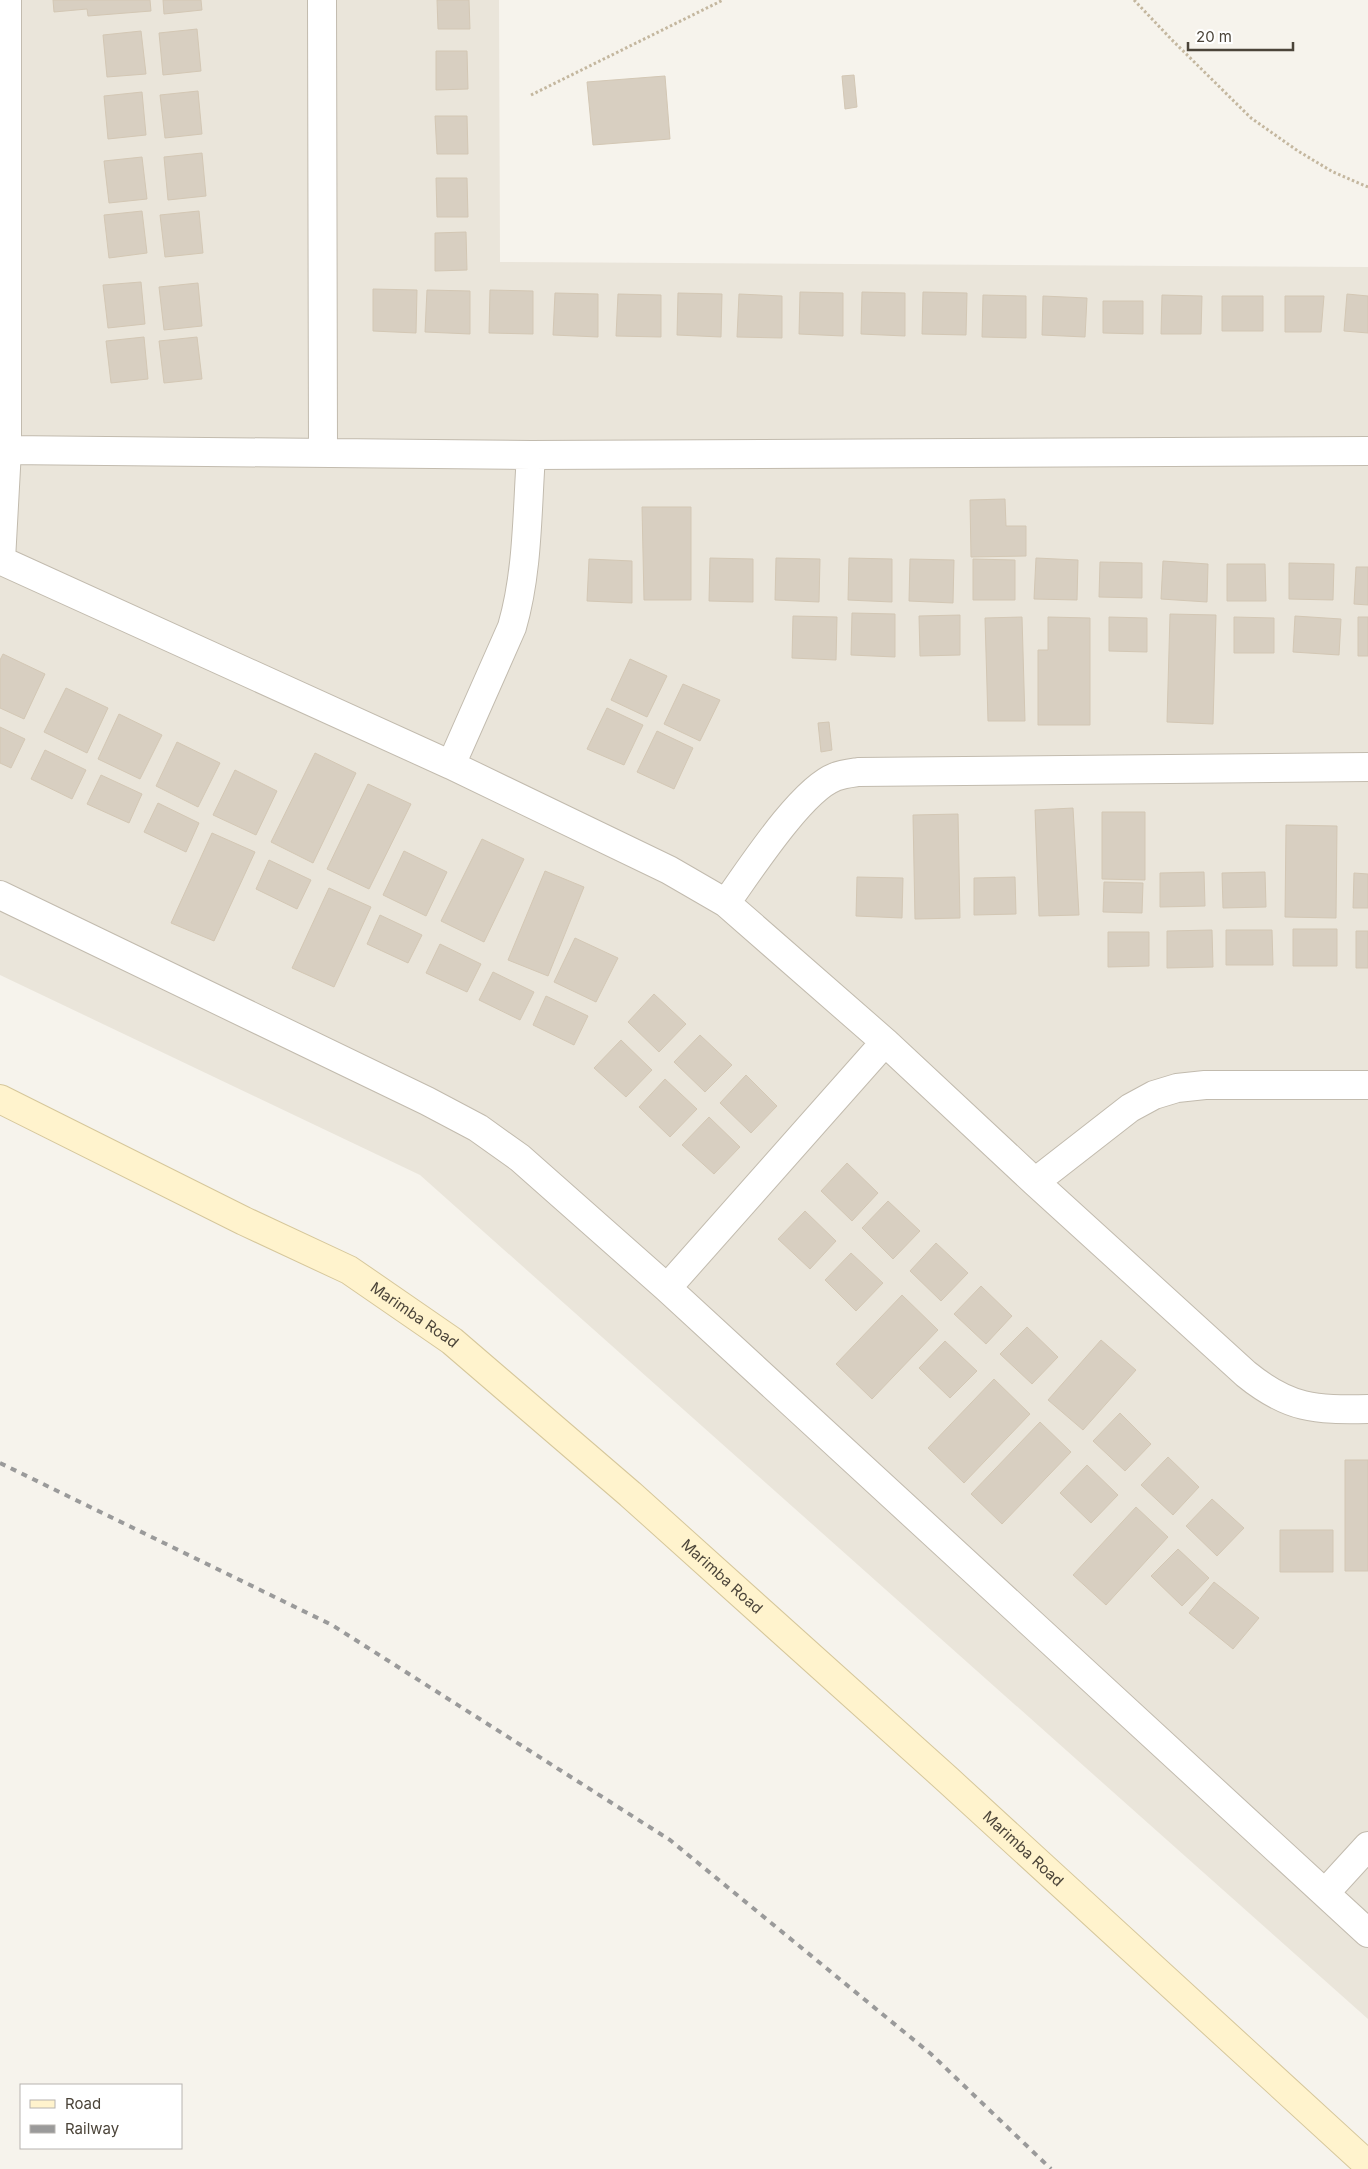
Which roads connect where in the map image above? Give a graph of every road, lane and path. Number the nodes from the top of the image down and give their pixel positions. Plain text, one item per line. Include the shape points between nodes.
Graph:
1 (7, 0) edge
2 (322, 0) edge
3 (723, 0) edge
4 (1134, 0) edge
5 (531, 95) dead end
6 (1368, 187) edge
7 (7, 450) junction
8 (1368, 451) edge
9 (323, 452) junction
10 (531, 455) junction
11 (0, 560) edge
12 (450, 765) junction
13 (1368, 767) edge
14 (0, 895) edge
15 (726, 903) junction
16 (885, 1042) junction
17 (1368, 1085) edge
18 (0, 1099) edge
19 (1035, 1182) junction
20 (667, 1288) junction
21 (1368, 1409) edge
22 (1368, 1846) edge
23 (1325, 1893) junction
24 (1368, 1933) edge
25 (1368, 2165) edge

1 - 7 street
2 - 9 street
3 - 5 path
4 - 6 path via 1251,118 1333,172
7 - 9 street
7 - 11 street
8 - 10 street
9 - 10 street
10 - 12 street via 519,604 512,627
11 - 12 street
12 - 15 street via 669,870
13 - 15 street via 858,772 835,777 799,805
14 - 20 street via 427,1100 478,1128 520,1158
15 - 16 street
16 - 19 street
16 - 20 street
17 - 19 street via 1205,1085 1177,1088 1154,1095 1130,1108
18 - 25 street, Marimba Road via 349,1270 452,1341 630,1494 948,1780
19 - 21 street via 1265,1390 1309,1407
20 - 23 street
22 - 23 street
23 - 24 street

